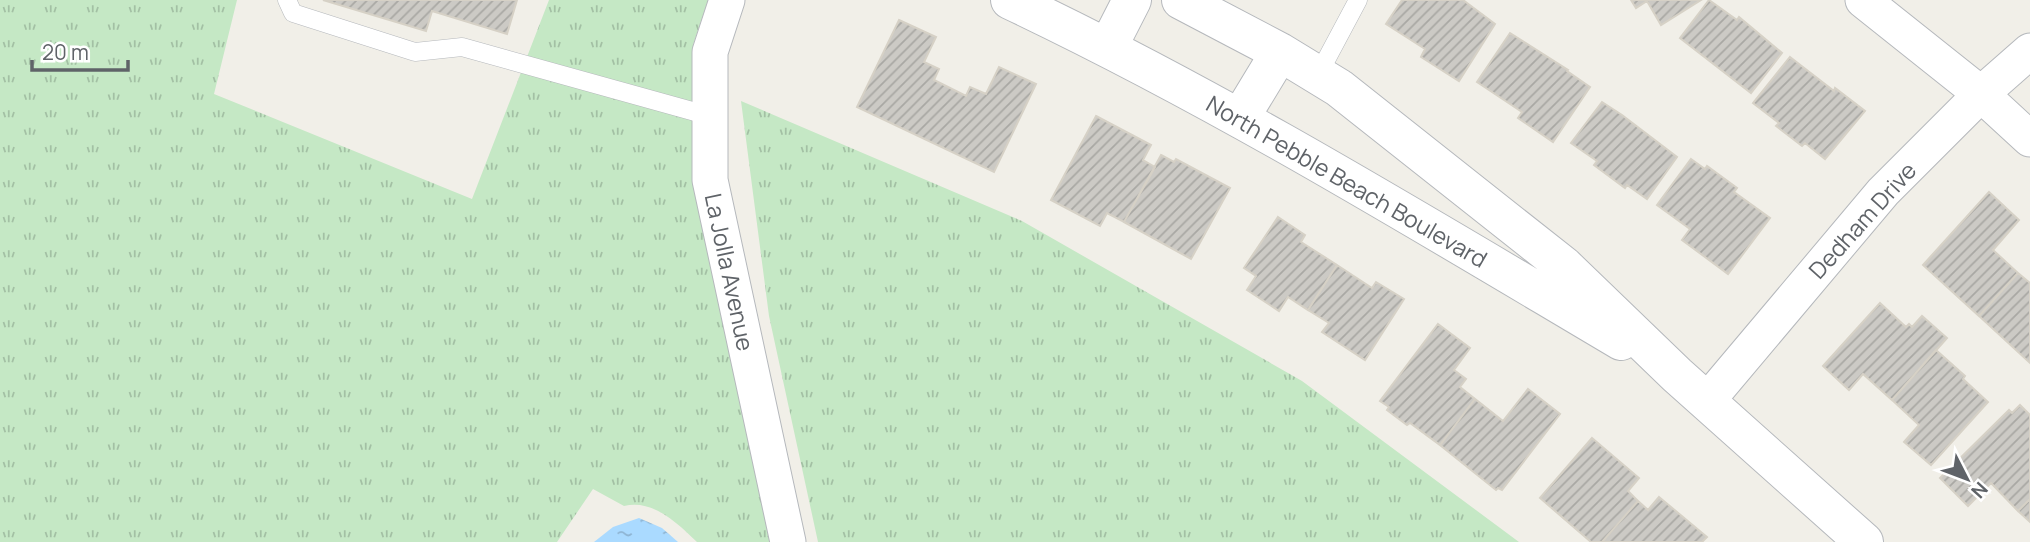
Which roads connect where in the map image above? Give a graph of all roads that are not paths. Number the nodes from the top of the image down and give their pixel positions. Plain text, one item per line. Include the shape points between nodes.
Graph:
1 (287, 0) edge
2 (727, 0) edge
3 (1010, 0) edge
4 (1132, 0) edge
5 (1181, 0) edge
6 (1358, 0) edge
7 (1863, 0) edge
8 (1108, 47) junction
9 (2030, 51) edge
10 (1280, 52) junction
11 (1318, 75) junction
12 (1980, 94) junction
13 (710, 116) junction
14 (1240, 118) junction
15 (2030, 139) edge
16 (1676, 375) junction
17 (1707, 401) junction
18 (788, 542) edge
19 (1864, 542) edge

1 - 13 lane via 293,13 415,52 462,47
2 - 13 street, La Jolla Avenue via 710,52
3 - 8 street, North Pebble Beach Boulevard
4 - 8 street
5 - 10 street, North Pebble Beach Boulevard
6 - 11 lane
7 - 12 street
8 - 14 street, North Pebble Beach Boulevard
9 - 12 street, Dedham Drive
10 - 11 street, North Pebble Beach Boulevard
10 - 14 street
11 - 16 street, North Pebble Beach Boulevard via 1563,266
12 - 15 street
12 - 17 street, Dedham Drive via 1883,192
13 - 18 street, La Jolla Avenue via 710,180
14 - 16 street, North Pebble Beach Boulevard
16 - 17 street, North Pebble Beach Boulevard
17 - 19 street, North Pebble Beach Boulevard

